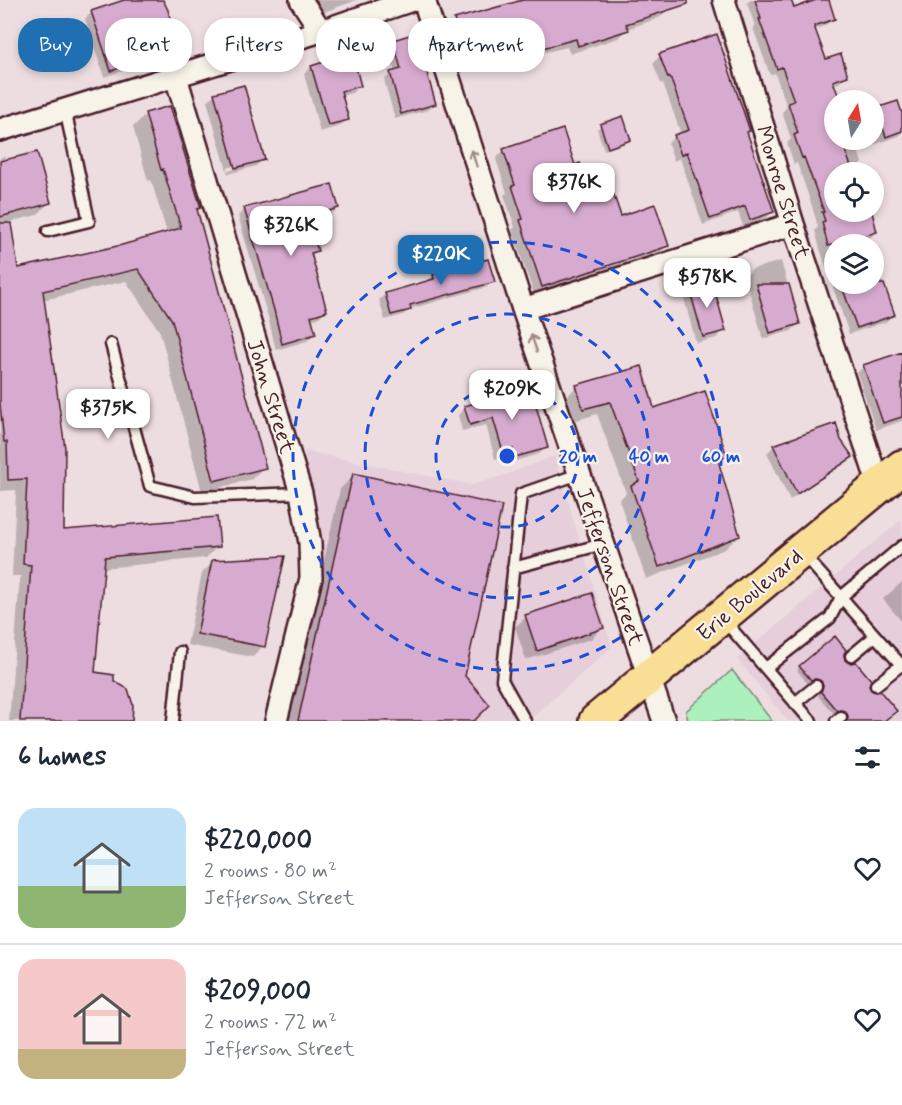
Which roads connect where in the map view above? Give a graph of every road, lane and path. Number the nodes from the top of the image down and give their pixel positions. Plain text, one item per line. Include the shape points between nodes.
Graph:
1 (301, 0) edge
2 (412, 0) edge
3 (424, 0) edge
4 (724, 0) edge
5 (359, 18) edge
6 (316, 23) edge
7 (316, 33) edge
8 (176, 77) junction
9 (65, 109) junction
10 (0, 130) edge
11 (793, 224) junction
12 (48, 231) dead end
13 (523, 309) junction
14 (111, 344) dead end
15 (579, 474) junction
16 (890, 477) edge
17 (301, 493) junction
18 (603, 544) junction
19 (902, 546) edge
20 (801, 551) junction
21 (513, 568) junction
22 (841, 597) junction
23 (721, 617) junction
24 (875, 636) junction
25 (180, 652) dead end
26 (851, 656) dead end
27 (902, 666) edge
28 (766, 668) junction
29 (648, 677) junction
30 (876, 685) dead end
31 (816, 686) dead end
32 (795, 703) junction
33 (173, 721) edge
34 (276, 721) edge
35 (525, 721) edge
36 (596, 721) edge
37 (664, 721) edge
38 (811, 721) edge

1 - 6 street
2 - 5 street
13 -> 3 street, Jefferson Street
4 - 11 street, Monroe Street
7 - 8 street
8 - 9 street
8 - 17 street, John Street
9 - 10 street
9 - 12 lane via 89,221
11 - 13 street
11 - 16 street, Monroe Street
15 -> 13 street, Jefferson Street
14 - 17 lane via 150,486 195,497
15 - 18 street, Jefferson Street
15 - 21 lane via 521,494
16 - 20 highway, Erie Boulevard
17 - 34 street, John Street via 310,543 310,578
18 - 21 lane
18 - 29 street, Jefferson Street
19 - 22 lane
20 - 22 lane
20 - 23 highway, Erie Boulevard
21 - 35 lane via 502,680
22 - 24 lane
22 - 28 lane via 830,618
23 - 28 lane
23 - 29 highway, Erie Boulevard
24 - 26 lane
24 - 27 lane
25 - 33 lane
27 - 30 lane
28 - 32 lane
29 - 36 highway, Erie Boulevard
29 - 37 street, Jefferson Street
31 - 32 lane
32 - 38 lane

